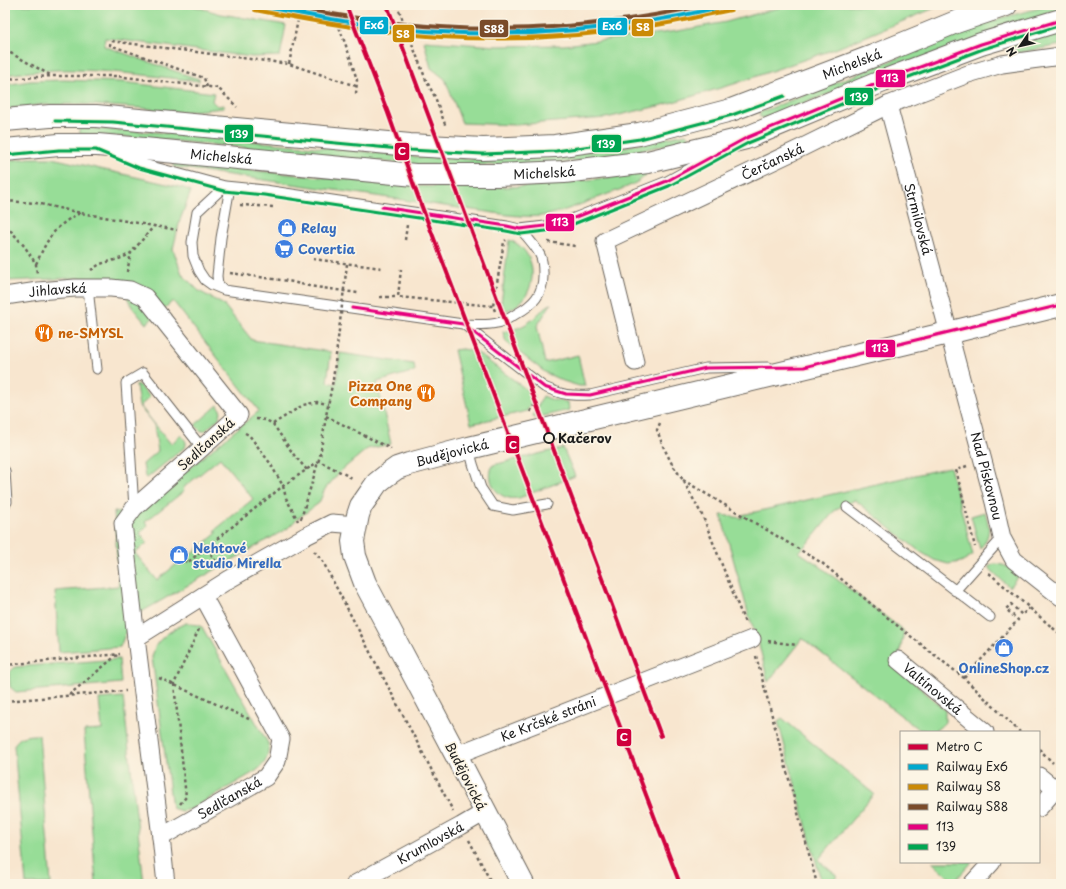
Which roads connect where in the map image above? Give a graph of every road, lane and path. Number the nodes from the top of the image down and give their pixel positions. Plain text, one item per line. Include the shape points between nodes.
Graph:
1 (301, 5) edge
2 (331, 5) edge
3 (397, 5) edge
4 (1006, 5) edge
5 (1061, 20) edge
6 (5, 50) edge
7 (1061, 56) edge
8 (289, 64) junction
9 (52, 76) junction
10 (5, 79) edge
11 (356, 86) junction
12 (207, 87) junction
13 (356, 94) dead end
14 (888, 105) junction
15 (237, 107) dead end
16 (5, 120) edge
17 (448, 132) dead end
18 (746, 138) junction
19 (97, 145) junction
20 (5, 150) edge
21 (227, 187) junction
22 (5, 201) edge
23 (234, 205) dead end
24 (277, 207) dead end
25 (81, 213) junction
26 (155, 226) junction
27 (5, 227) edge
28 (520, 229) junction
29 (177, 230) dead end
30 (530, 241) junction
31 (575, 246) dead end
32 (313, 260) dead end
33 (36, 264) junction
34 (347, 264) junction
35 (382, 268) dead end
36 (402, 270) dead end
37 (229, 273) dead end
38 (82, 288) junction
39 (111, 288) joint
40 (224, 290) junction
41 (38, 291) junction
42 (364, 294) dead end
43 (5, 296) edge
44 (380, 297) dead end
45 (398, 297) junction
46 (1061, 305) edge
47 (493, 306) junction
48 (463, 324) junction
49 (495, 324) junction
50 (948, 333) junction
51 (635, 362) dead end
52 (804, 367) junction
53 (97, 370) dead end
54 (333, 380) dead end
55 (538, 399) dead end
56 (328, 404) dead end
57 (530, 413) dead end
58 (326, 416) dead end
59 (234, 419) junction
60 (273, 424) junction
61 (202, 448) junction
62 (469, 448) junction
63 (395, 451) dead end
64 (970, 466) dead end
65 (307, 470) junction
66 (5, 471) edge
67 (352, 478) dead end
68 (683, 480) dead end
69 (283, 486) junction
70 (5, 504) edge
71 (547, 504) dead end
72 (847, 507) dead end
73 (134, 508) junction
74 (299, 524) dead end
75 (356, 525) junction
76 (1002, 538) junction
77 (204, 544) dead end
78 (207, 548) junction
79 (184, 560) dead end
80 (979, 564) junction
81 (222, 571) dead end
82 (956, 591) junction
83 (1061, 597) edge
84 (206, 601) junction
85 (1029, 608) junction
86 (990, 617) dead end
87 (1061, 635) edge
88 (752, 639) joint
89 (136, 645) junction
90 (797, 645) dead end
91 (118, 654) junction
92 (898, 660) dead end
93 (5, 665) edge
94 (158, 677) dead end
95 (964, 678) junction
96 (174, 684) junction
97 (142, 690) junction
98 (69, 696) junction
99 (5, 701) edge
100 (250, 720) dead end
101 (984, 731) edge
102 (1019, 731) edge
103 (1040, 750) edge
104 (456, 755) junction
105 (1056, 765) dead end
106 (1040, 777) edge
107 (1059, 789) edge
108 (178, 806) dead end
109 (1040, 807) edge
110 (485, 812) junction
111 (161, 837) junction
112 (991, 863) edge
113 (166, 884) edge
114 (355, 884) edge
115 (523, 884) edge
116 (972, 884) edge

1 - 8 path
2 - 11 path via 349,54 357,80
3 - 17 path
4 - 16 main road, Michelská via 731,110 640,134 555,146 483,149 397,144 107,116 50,116
5 - 18 main road, Michelská via 981,44 883,81
6 - 9 path
7 - 14 street, Čerčanská via 1002,64 968,74
8 - 11 path
8 - 12 path via 111,41 110,45 204,78
9 - 10 path
9 - 12 path via 116,76
11 - 13 path
12 - 15 path via 218,88
14 - 50 street, Strmilovská
14 - 51 street, Čerčanská via 605,241
18 - 19 main road, Michelská via 648,162 564,172 497,175 415,175
18 - 28 lane via 667,181 569,220
19 - 20 main road, Michelská via 59,145
19 - 21 lane via 140,163
21 - 28 lane via 265,190
21 - 40 lane via 217,276 218,284
21 - 40 lane via 197,212 192,242 193,256 205,280
22 - 25 path via 36,203
23 - 24 path
25 - 26 path
25 - 33 path via 61,224 53,233
26 - 29 path
26 - 38 path via 130,254 100,264 84,275
27 - 33 path via 25,247
28 - 30 lane
30 - 31 path
30 - 47 path via 510,237 504,242
30 - 49 lane via 541,256 541,289 527,308
32 - 34 path
33 - 41 path
34 - 35 path
34 - 54 path, bridge
36 - 45 path
37 - 42 path
38 - 39 street, Jihlavská
38 - 41 street, Jihlavská
38 - 53 lane
39 - 59 street, Sedlčanská via 130,290 145,297
40 - 48 lane
41 - 43 street, Jihlavská
44 - 45 path
45 - 47 path
46 - 50 main road, Budějovická
47 - 49 path
48 - 49 lane
48 - 52 lane via 544,387 567,395 590,395 706,368
50 - 52 main road, Budějovická
50 - 76 street, Nad Pískovnou
52 - 62 main road, Budějovická
55 - 57 path
56 - 60 path via 317,402 303,405
58 - 63 path
59 - 60 path via 266,420
59 - 61 street, Sedlčanská
59 - 69 path via 270,462
60 - 65 path
61 - 73 street, Sedlčanská
61 - 73 lane via 144,373 126,383
62 - 71 lane via 481,488 493,506 513,510
62 - 75 main road, Budějovická via 397,468 377,483 361,506
64 - 80 path via 956,470
65 - 67 path via 319,461
65 - 69 path
66 - 70 lane via 8,502
68 - 95 path via 822,563
69 - 74 path
69 - 78 path
72 - 82 lane
73 - 89 street, Sedlčanská via 122,523
75 - 84 street via 332,524 311,533 228,580
75 - 104 main road, Budějovická via 353,541 355,556 364,583
76 - 80 lane
76 - 83 street, Nad Pískovnou via 1014,560
77 - 78 path
78 - 79 path via 187,563
78 - 81 path
80 - 82 lane
80 - 85 path
82 - 86 lane
84 - 89 street
84 - 96 path
84 - 111 street, Sedlčanská via 281,739 277,761 266,777
85 - 87 path
85 - 95 path via 1022,615 1011,604 1006,609 1018,620
88 - 90 path
88 - 104 street, Ke Krčské stráni
89 - 91 path
89 - 97 street, Sedlčanská
91 - 93 path
91 - 98 path
92 - 101 street, Valtínovská
94 - 96 path
95 - 102 path
96 - 100 path
96 - 108 path via 186,797
97 - 98 path
97 - 111 street, Sedlčanská
98 - 99 path
103 - 105 path
104 - 110 main road, Budějovická
106 - 107 street
107 - 109 street
110 - 114 street, Krumlovská
110 - 115 main road, Budějovická
111 - 113 street, Sedlčanská
112 - 116 street

